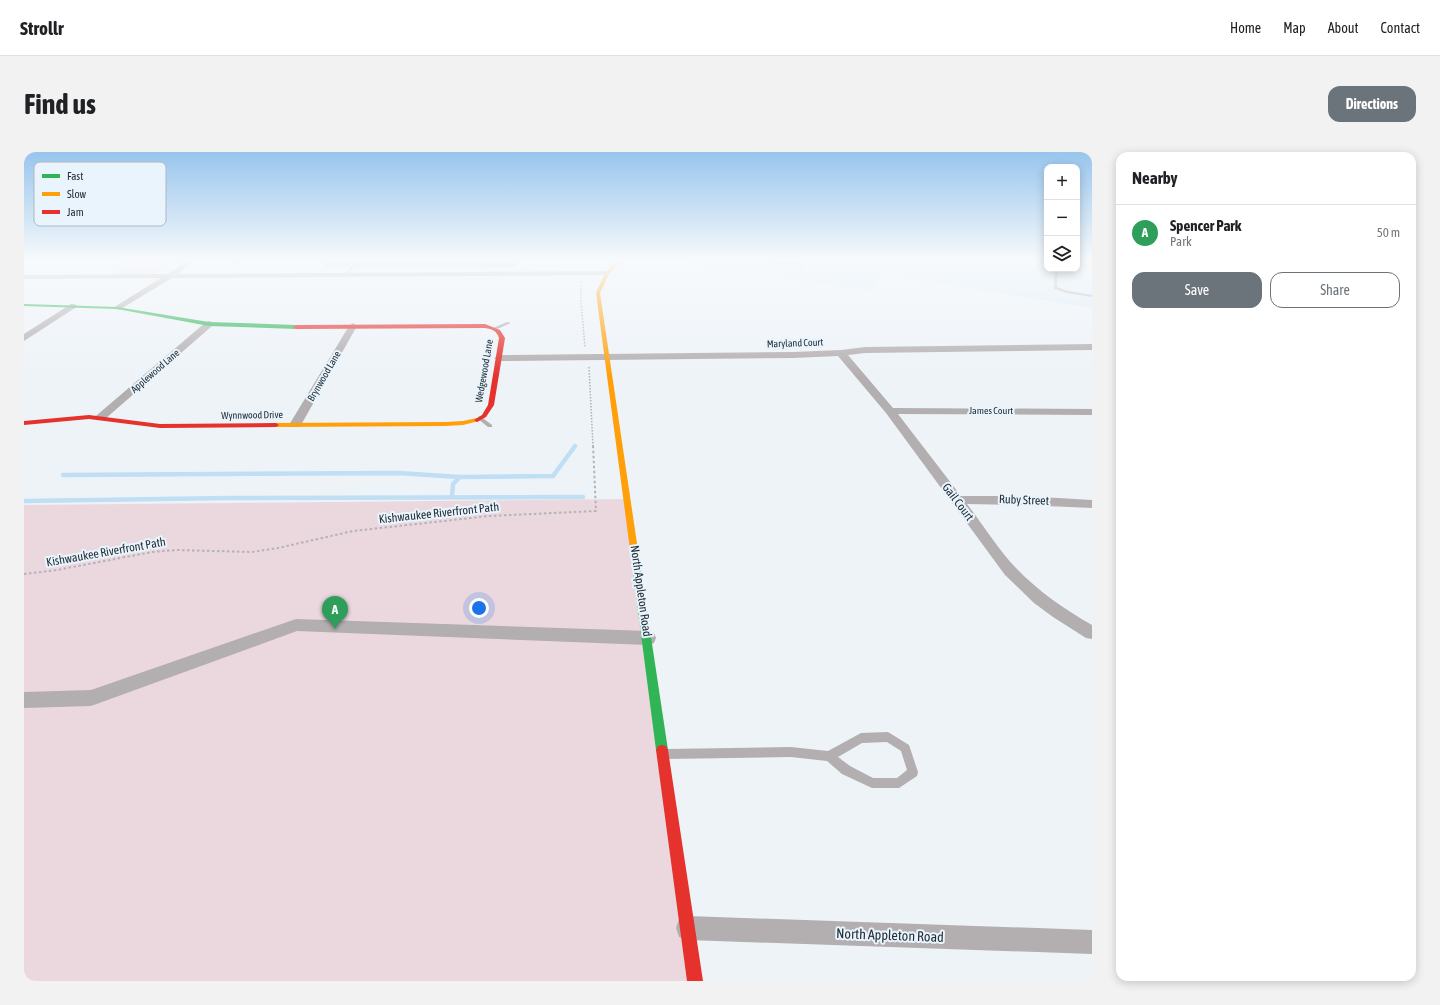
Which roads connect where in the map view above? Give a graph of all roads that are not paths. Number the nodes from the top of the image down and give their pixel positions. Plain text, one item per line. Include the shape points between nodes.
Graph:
1 (132, 300) edge
2 (599, 300) edge
3 (24, 305) edge
4 (74, 306) junction
5 (119, 308) junction
6 (510, 323) dead end
7 (209, 324) junction
8 (353, 326) junction
9 (495, 328) junction
10 (24, 338) edge
11 (1092, 347) edge
12 (841, 353) junction
13 (608, 357) junction
14 (499, 358) junction
15 (890, 411) junction
16 (1092, 412) edge
17 (101, 417) junction
18 (480, 418) junction
19 (24, 423) edge
20 (295, 425) junction
21 (490, 426) dead end
22 (957, 500) junction
23 (1092, 504) edge
24 (1092, 633) edge
25 (648, 638) junction
26 (24, 700) edge
27 (662, 754) junction
28 (830, 756) junction
29 (688, 928) junction
30 (1092, 942) edge
31 (695, 981) edge

1 - 5 street
2 - 13 street, North Appleton Road
3 - 4 street
4 - 5 street
4 - 10 street
5 - 7 street
6 - 9 lane
7 - 8 street
7 - 17 street, Applewood Lane
8 - 9 street
8 - 20 street, Brynwood Lane
9 - 14 street, Wedgewood Lane via 501,334
11 - 12 street, Maryland Court via 873,350
12 - 13 street, Maryland Court
12 - 15 street, Gail Court
13 - 14 street, Maryland Court
13 - 25 street, North Appleton Road
14 - 18 street, Wedgewood Lane via 491,405
15 - 16 street, James Court
15 - 22 street, Gail Court
17 - 19 street, Wynnwood Drive via 75,417
17 - 20 street, Wynnwood Drive via 160,426
18 - 20 street, Wynnwood Drive via 456,424
18 - 21 lane
22 - 23 street, Ruby Street via 1039,500
22 - 24 street, Gail Court via 1010,571 1024,585 1059,613
25 - 26 street via 296,625 91,698
25 - 27 street, North Appleton Road
27 - 28 lane via 791,752
27 - 29 street, North Appleton Road
28 - 28 lane via 861,738 888,737 905,748 913,772 899,783 872,783 846,770
29 - 30 street, North Appleton Road
29 - 31 street, North Appleton Road

